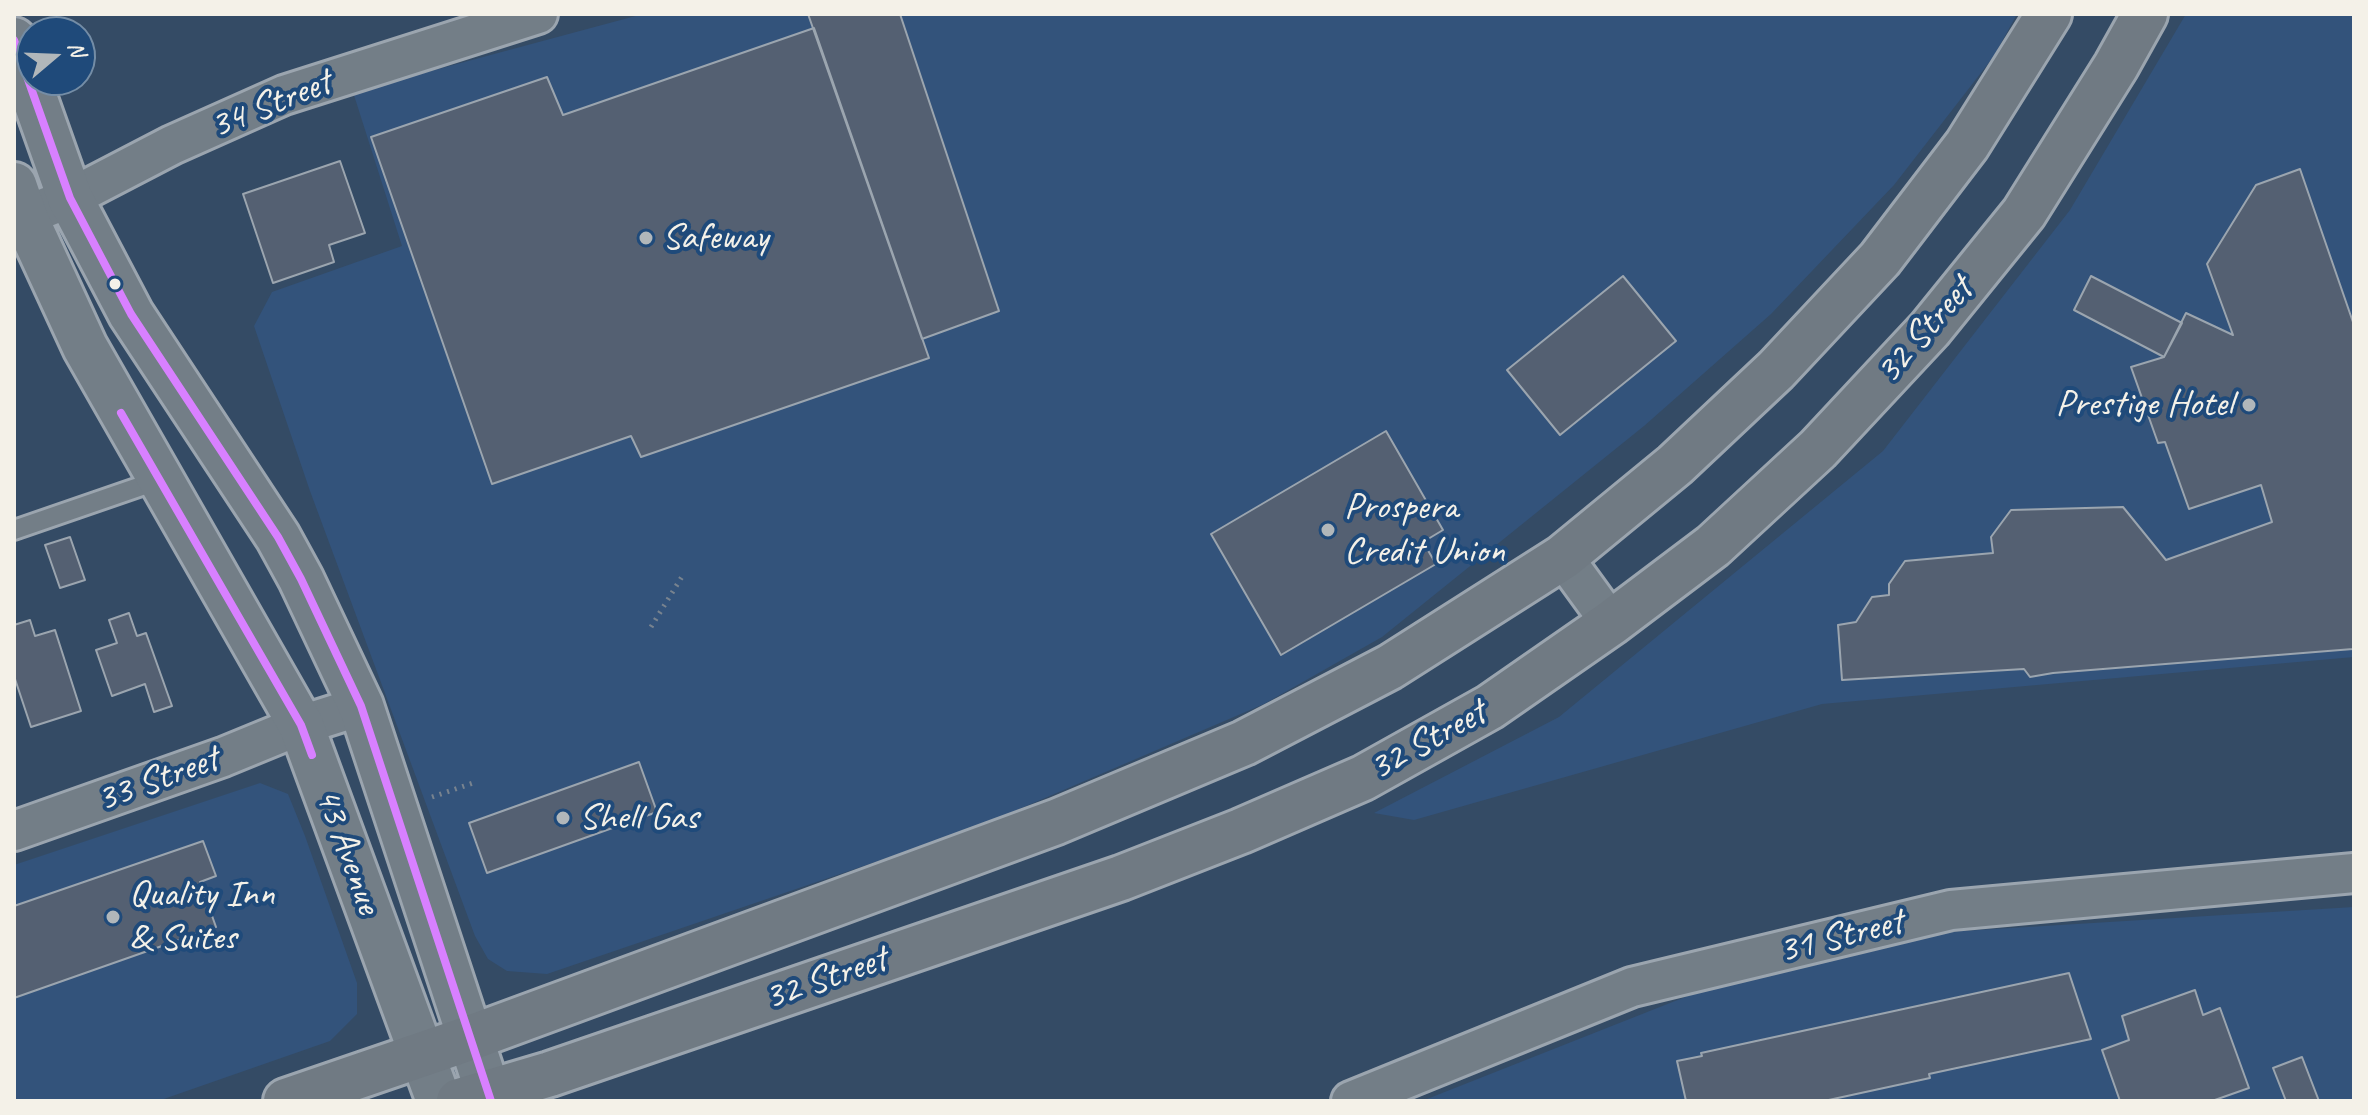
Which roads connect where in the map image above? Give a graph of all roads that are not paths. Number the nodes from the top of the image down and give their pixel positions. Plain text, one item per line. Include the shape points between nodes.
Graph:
1 (538, 14) edge
2 (2049, 14) edge
3 (2145, 14) edge
4 (14, 40) edge
5 (70, 198) junction
6 (18, 207) edge
7 (159, 480) junction
8 (14, 530) edge
9 (1563, 557) junction
10 (1611, 623) junction
11 (361, 706) junction
12 (301, 725) junction
13 (14, 831) edge
14 (2354, 873) edge
15 (470, 1038) junction
16 (422, 1053) junction
17 (479, 1098) edge
18 (286, 1101) edge
19 (439, 1101) edge
20 (1351, 1101) edge

1 - 5 street, 34 Street via 284,95
2 - 9 highway, 32 Street via 1967,145 1880,259 1776,370 1675,465
3 - 10 highway, 32 Street via 2024,213 1930,329 1807,460 1713,546
4 - 5 street, 43 Avenue
5 - 6 street, 34 Street
5 - 11 street, 43 Avenue via 131,314 278,537
6 - 7 street, 43 Avenue via 85,347
7 - 8 lane
7 - 12 street, 43 Avenue
9 - 10 street
9 - 15 highway, 32 Street via 1390,667 1244,743 1056,822
10 - 17 highway, 32 Street via 1478,714 1363,778 1241,831 1121,878
11 - 12 street, 33 Street
11 - 15 street, 43 Avenue
12 - 13 street, 33 Street
12 - 16 street, 43 Avenue
14 - 20 street, 31 Street via 1951,910 1632,987
15 - 16 highway, 32 Street
15 - 17 street, 43 Avenue
16 - 18 highway, 32 Street
16 - 19 street, 43 Avenue

